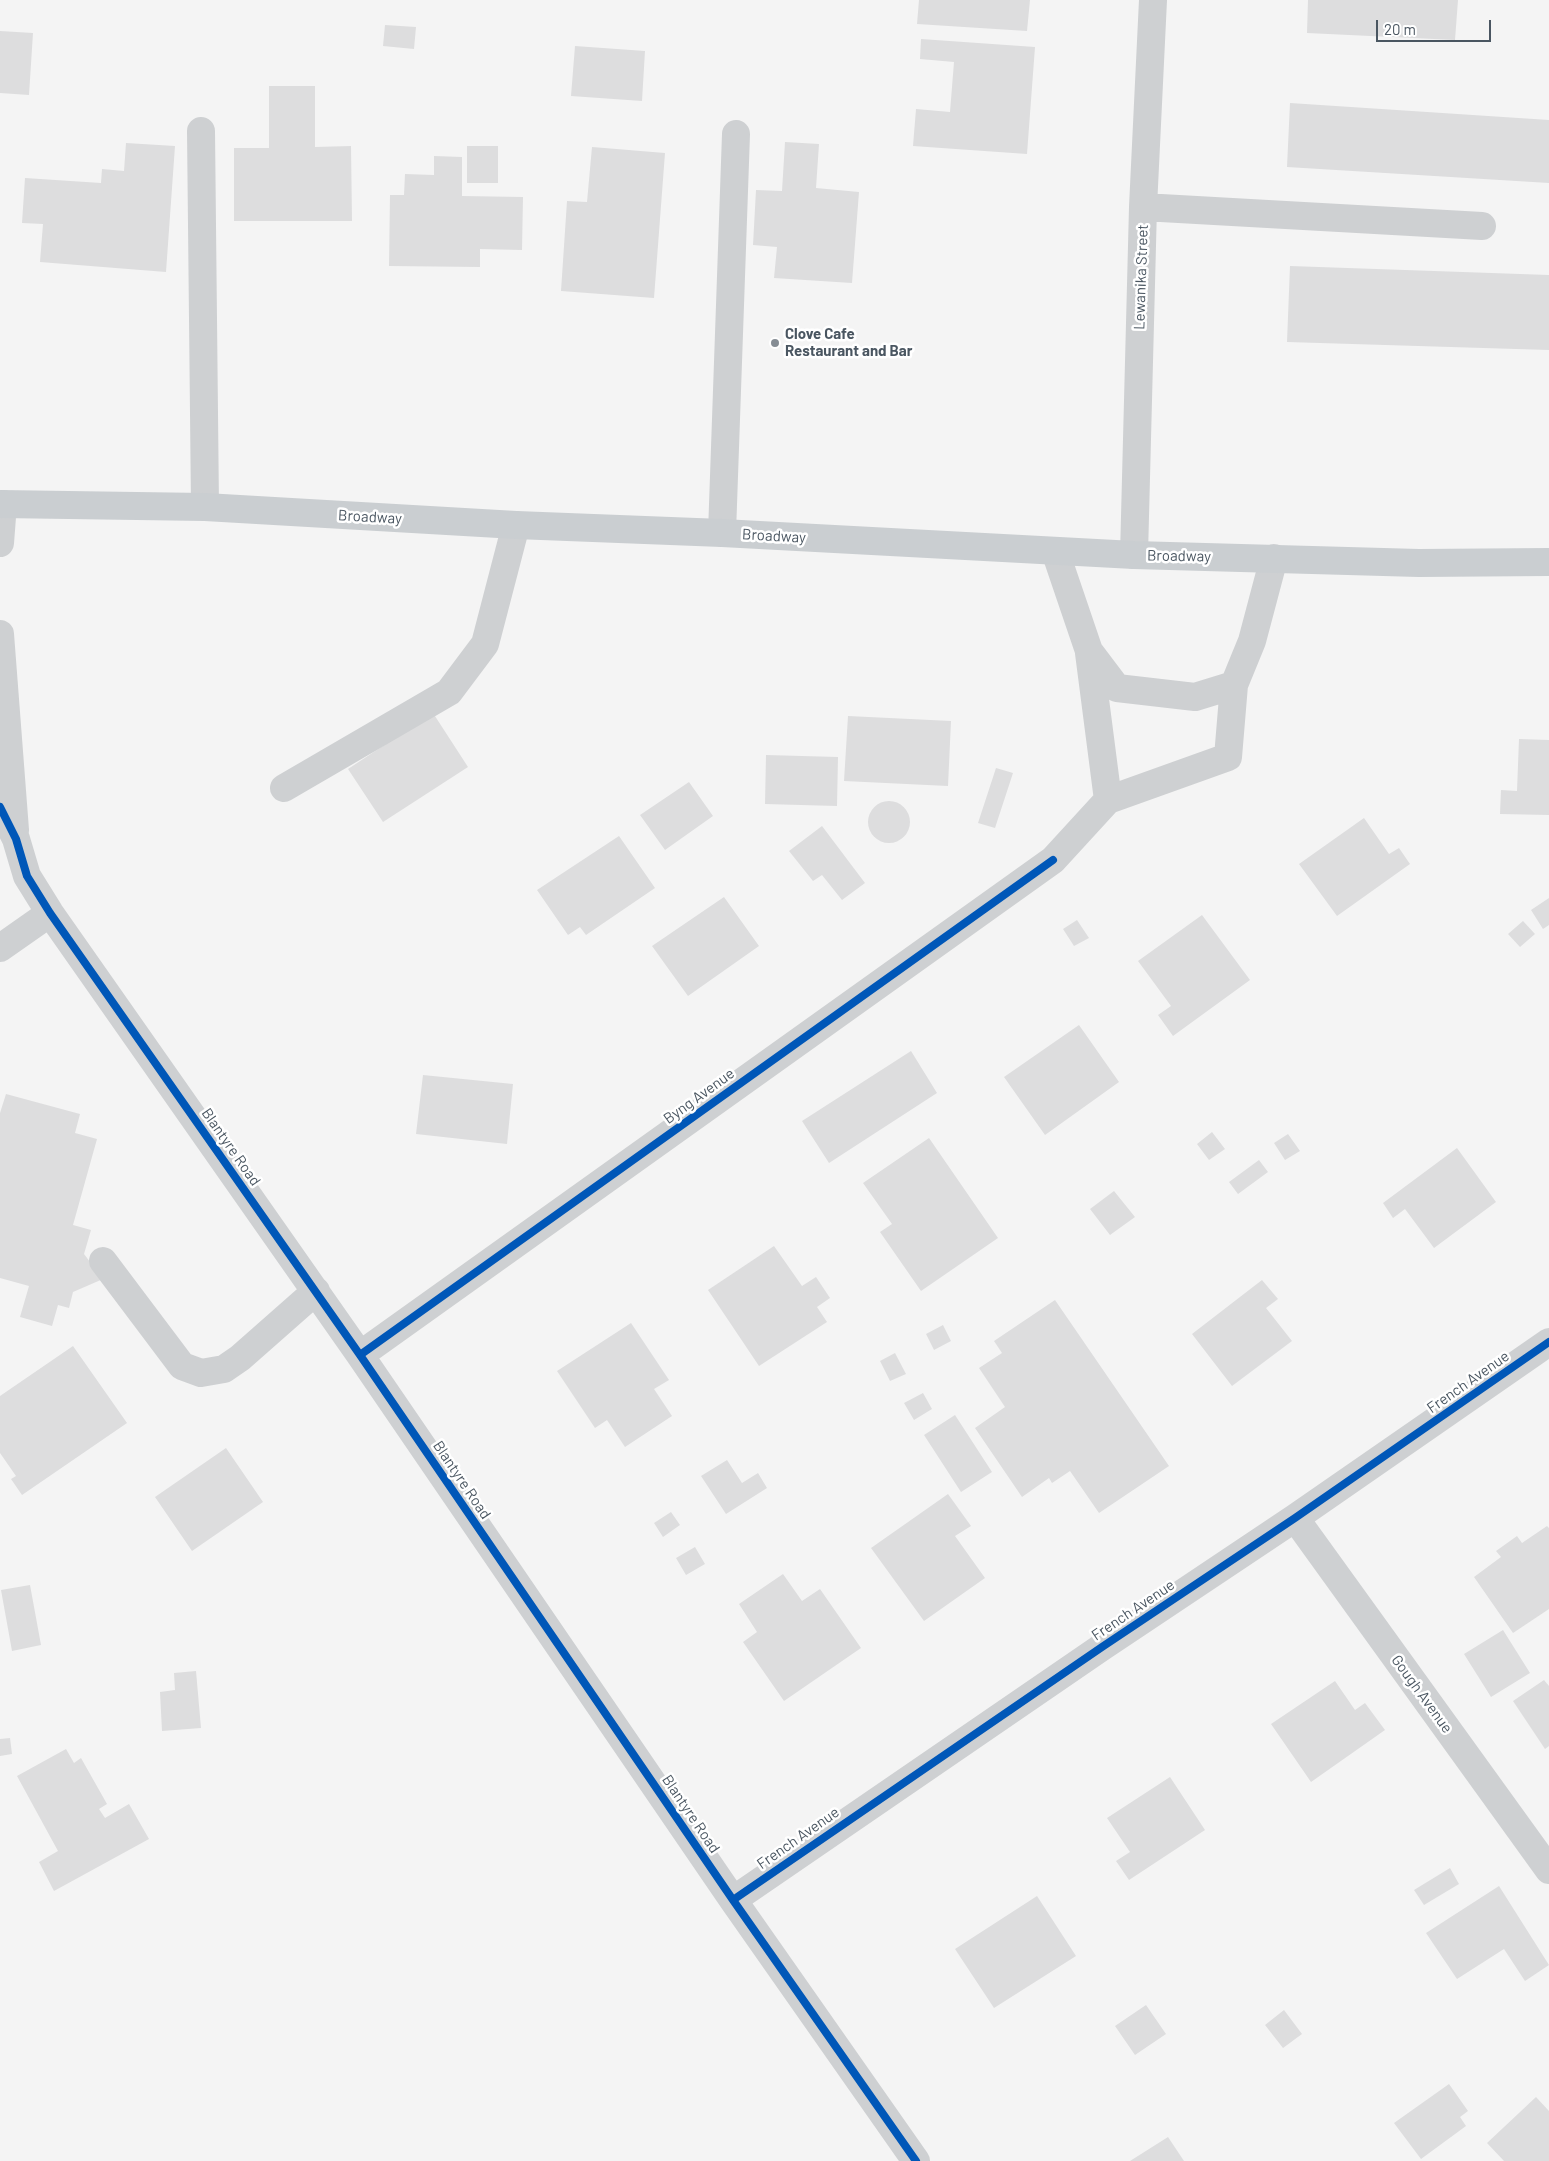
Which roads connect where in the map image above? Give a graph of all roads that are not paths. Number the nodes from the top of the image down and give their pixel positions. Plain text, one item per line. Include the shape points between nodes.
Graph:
1 (1153, 0) edge
2 (201, 131) dead end
3 (736, 134) dead end
4 (1143, 207) junction
5 (1482, 226) dead end
6 (1, 504) edge
7 (205, 508) junction
8 (516, 525) junction
9 (722, 533) junction
10 (0, 543) edge
11 (1055, 551) junction
12 (1134, 555) junction
13 (1274, 558) junction
14 (1549, 562) edge
15 (0, 634) edge
16 (1089, 651) junction
17 (1234, 685) junction
18 (284, 788) dead end
19 (1108, 800) junction
20 (0, 807) edge
21 (16, 839) junction
22 (50, 913) junction
23 (0, 948) edge
24 (103, 1261) dead end
25 (316, 1290) junction
26 (1549, 1342) edge
27 (360, 1355) junction
28 (1295, 1518) junction
29 (1549, 1870) edge
30 (733, 1900) junction
31 (916, 2161) edge

1 - 4 street, Lewanika Street
2 - 7 street
3 - 9 street
4 - 5 street
4 - 12 street, Lewanika Street
6 - 7 main road, Broadway
6 - 10 street
7 - 8 main road, Broadway
8 - 9 main road, Broadway
8 - 18 street via 485,644 448,692
9 - 11 main road, Broadway
11 - 12 main road, Broadway
11 - 16 street
12 - 13 main road, Broadway
13 - 14 main road, Broadway via 1418,563
13 - 17 street via 1252,641
15 - 21 street
16 - 17 street via 1117,688 1195,697
16 - 19 street
17 - 19 street via 1228,757
19 - 27 street, Byng Avenue via 1053,860
20 - 21 street, Blantyre Road
21 - 22 street, Blantyre Road via 27,876
22 - 23 street
22 - 25 street, Blantyre Road
24 - 25 street via 182,1366 201,1373 224,1369 240,1358
25 - 27 street, Blantyre Road
26 - 28 street, French Avenue
27 - 30 street, Blantyre Road
28 - 29 street, Gough Avenue
28 - 30 street, French Avenue
30 - 31 street, Blantyre Road

